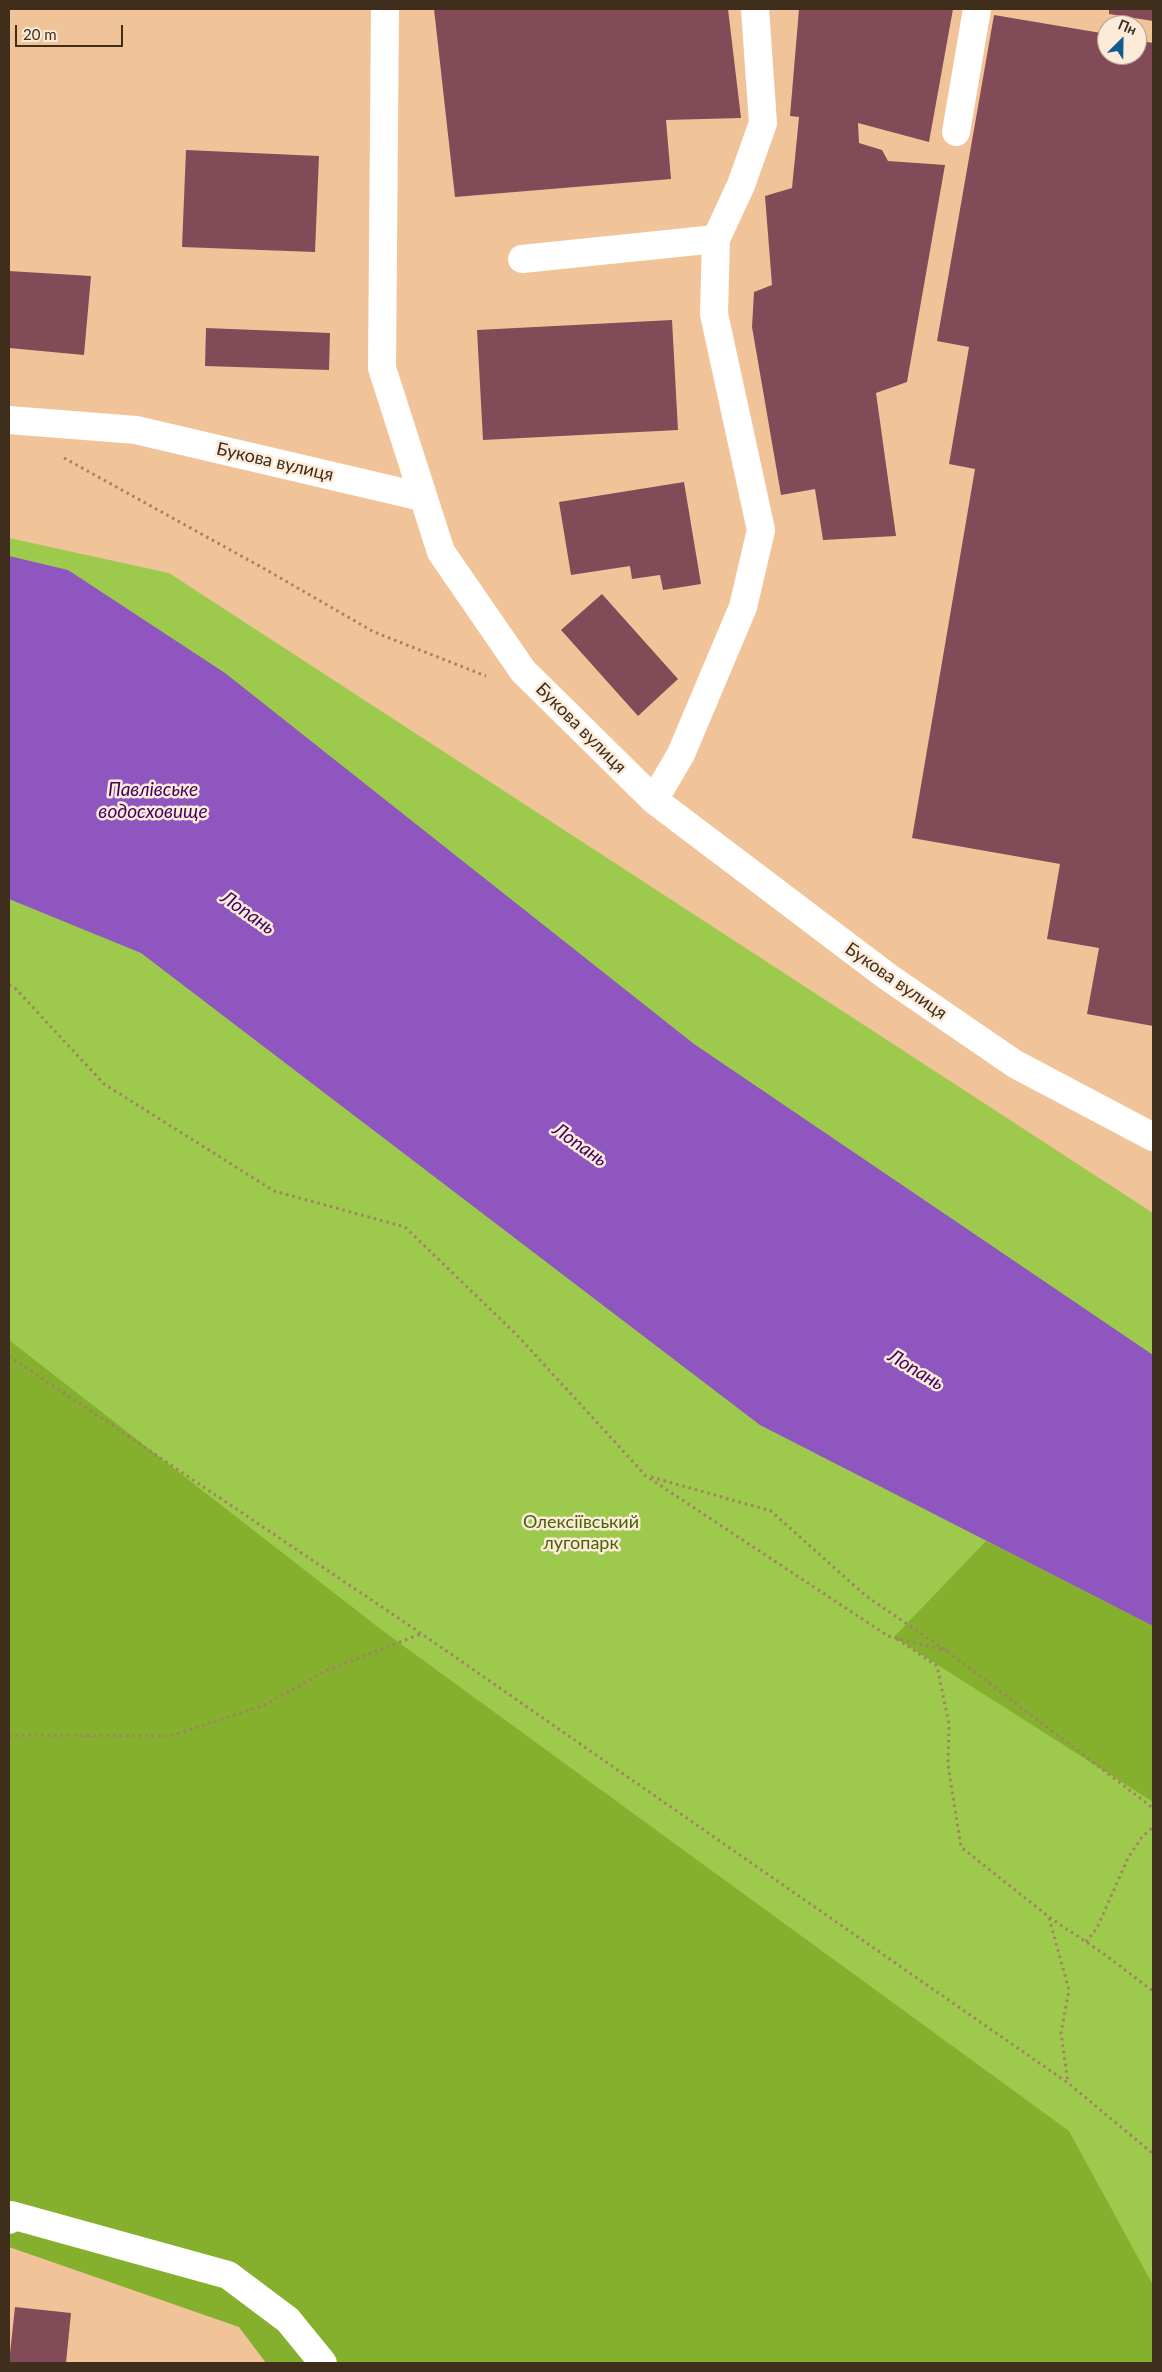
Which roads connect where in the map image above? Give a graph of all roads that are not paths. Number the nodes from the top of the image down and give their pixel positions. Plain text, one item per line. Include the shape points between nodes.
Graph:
1 (385, 9) edge
2 (755, 9) edge
3 (977, 9) edge
4 (956, 132) dead end
5 (716, 239) junction
6 (522, 259) dead end
7 (9, 420) edge
8 (422, 497) junction
9 (654, 800) junction
10 (1153, 1137) edge
11 (9, 2220) edge
12 (323, 2363) edge

1 - 8 street via 382,368
2 - 5 street via 763,123 741,185
3 - 4 street
5 - 6 street
5 - 9 street via 714,314 761,530 743,607 681,754
7 - 8 street, Букова вулиця via 136,430
8 - 9 street, Букова вулиця via 441,552 524,671
9 - 10 street, Букова вулиця via 888,978 1007,1059
11 - 12 street via 11,2215 228,2275 288,2320

